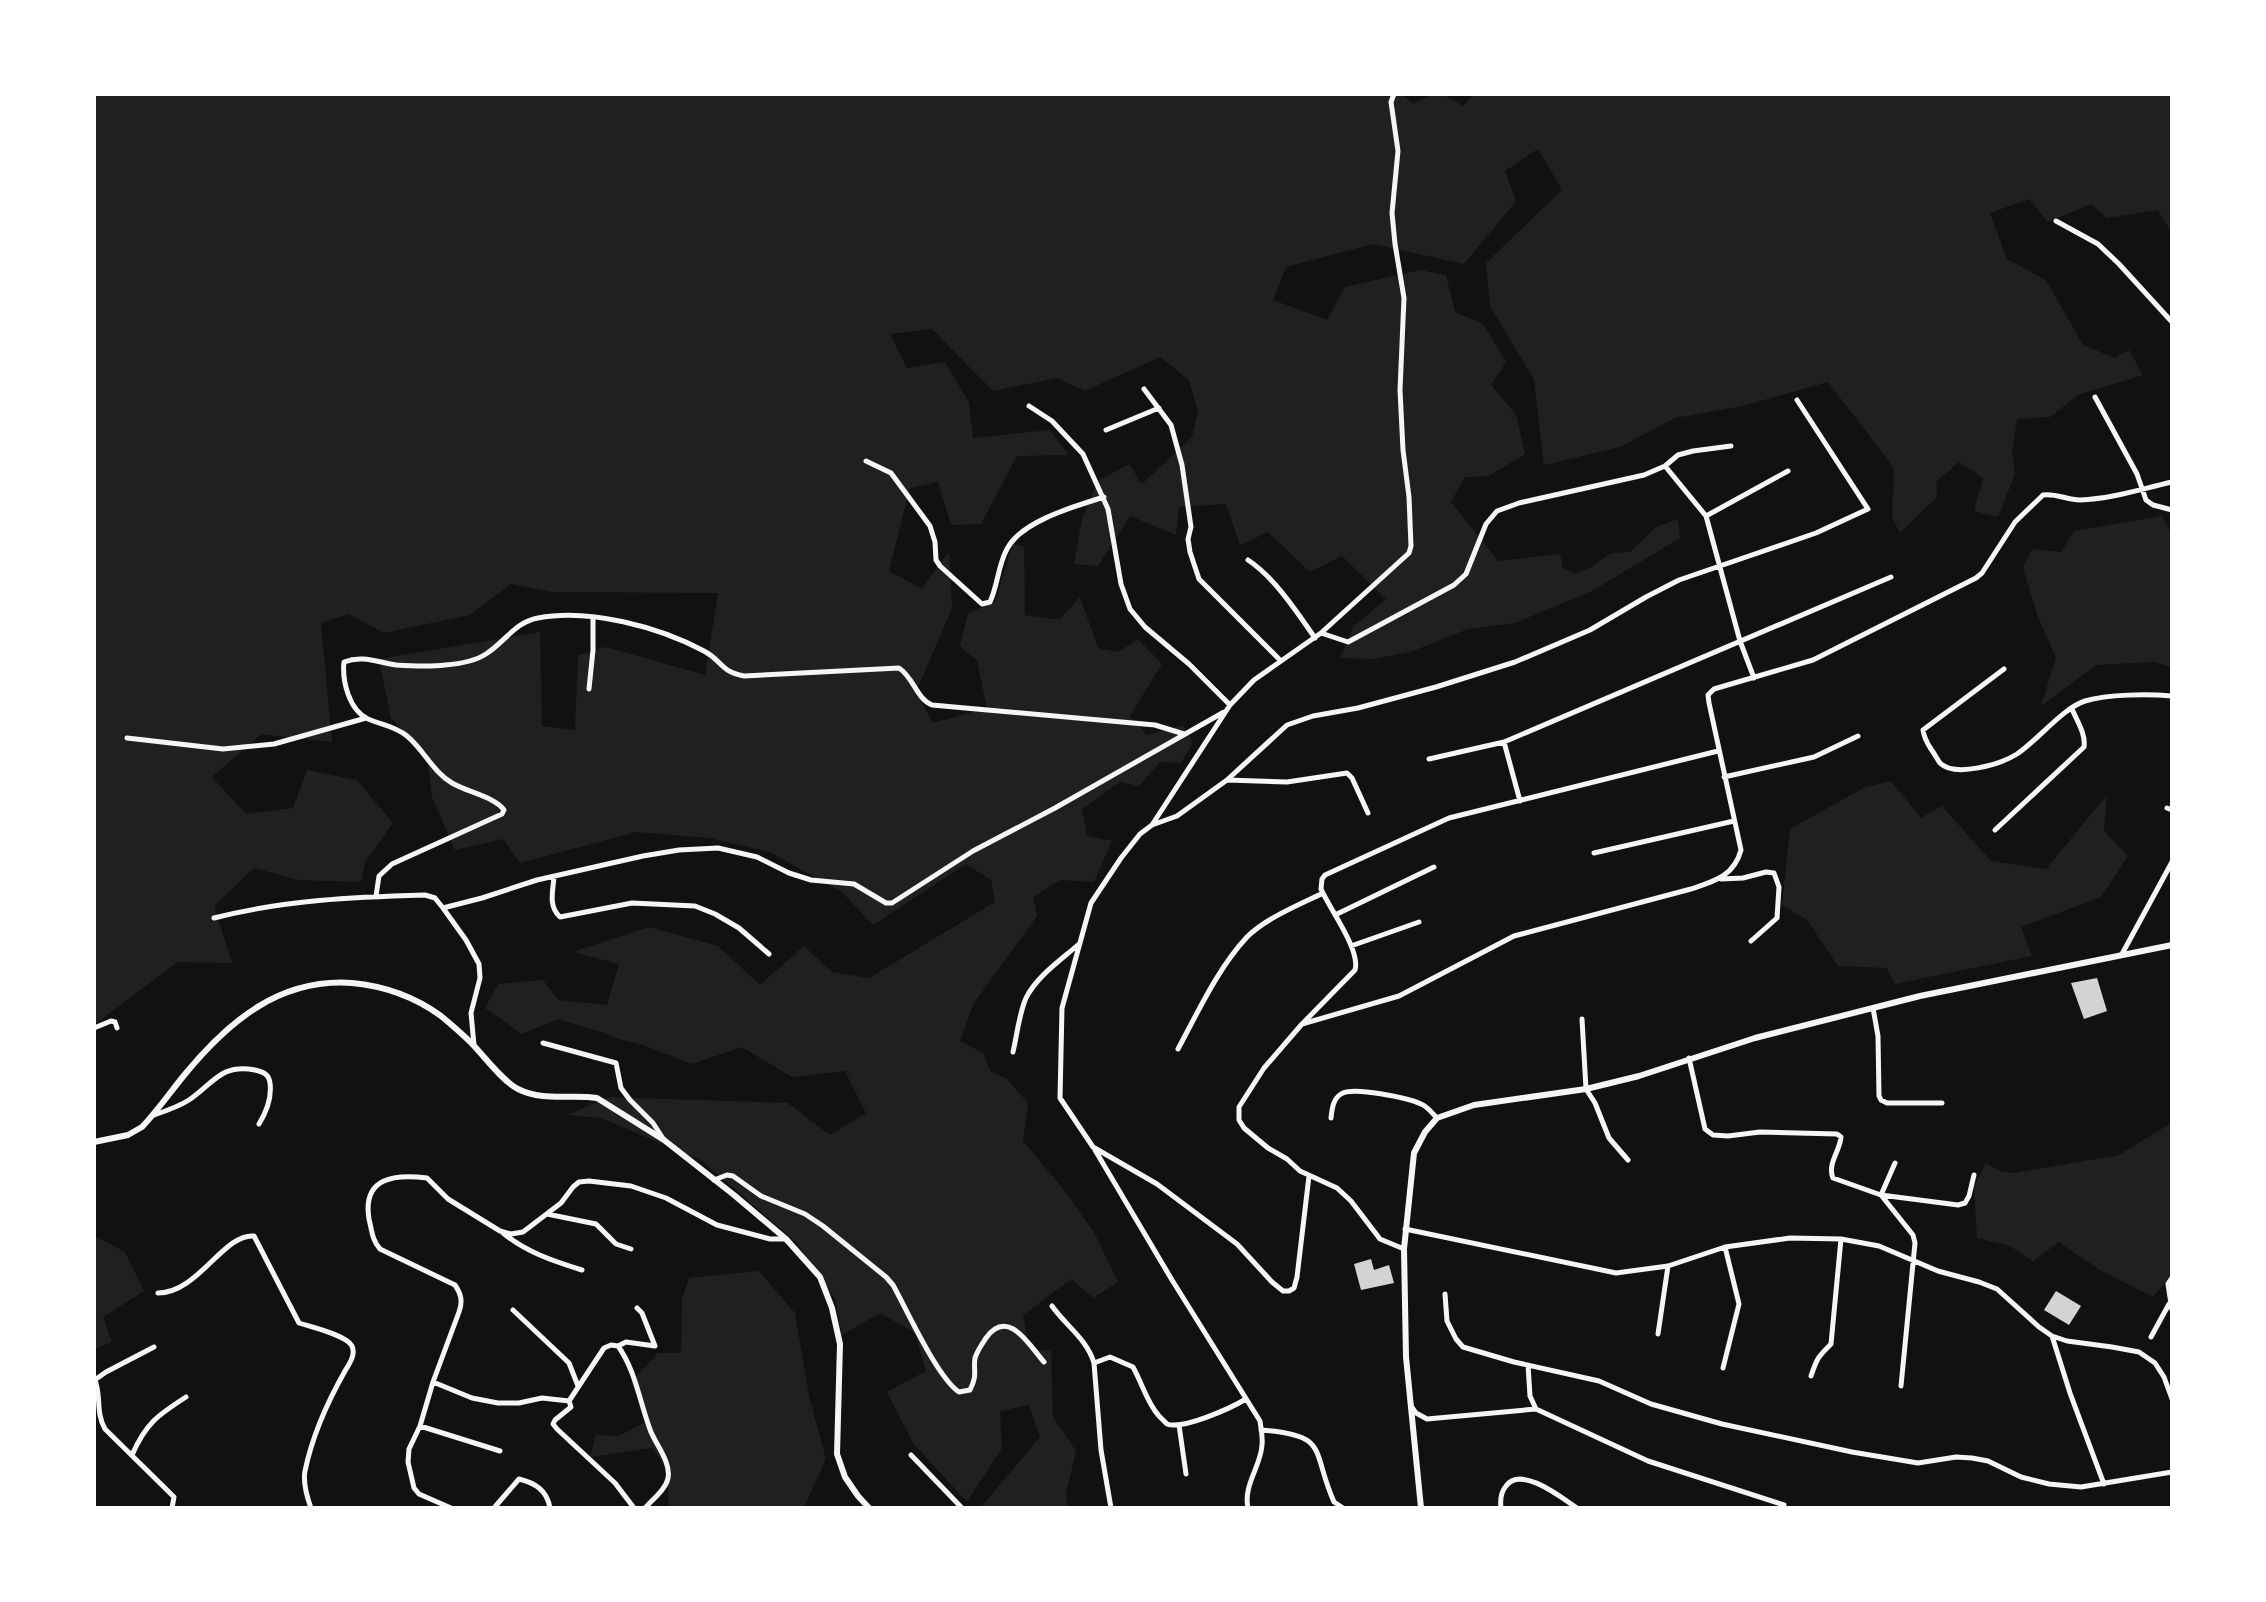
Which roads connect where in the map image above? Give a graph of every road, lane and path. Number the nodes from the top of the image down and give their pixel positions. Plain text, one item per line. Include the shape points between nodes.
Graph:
1 (1394, 94) edge
2 (2056, 221) dead end
3 (2172, 321) edge
4 (1144, 389) dead end
5 (2095, 397) dead end
6 (1797, 400) dead end
7 (1029, 406) dead end
8 (1159, 408) junction
9 (1106, 430) dead end
10 (1731, 446) dead end
11 (866, 461) dead end
12 (1665, 466) junction
13 (1788, 471) dead end
14 (2172, 482) edge
15 (2142, 489) junction
16 (1104, 497) junction
17 (2172, 510) edge
18 (1706, 516) junction
19 (1248, 560) dead end
20 (1721, 566) junction
21 (1891, 577) dead end
22 (593, 617) junction
23 (1321, 633) junction
24 (1315, 638) junction
25 (1740, 641) junction
26 (1281, 661) junction
27 (2004, 669) dead end
28 (1754, 678) junction
29 (589, 689) dead end
30 (2172, 696) edge
31 (1228, 708) junction
32 (2071, 709) junction
33 (366, 718) junction
34 (1184, 734) junction
35 (1858, 736) dead end
36 (127, 738) dead end
37 (1504, 742) junction
38 (1718, 751) junction
39 (1429, 759) dead end
40 (1724, 776) junction
41 (1227, 780) junction
42 (1520, 801) junction
43 (1368, 813) dead end
44 (1734, 821) junction
45 (1152, 825) junction
46 (1996, 830) dead end
47 (1594, 853) dead end
48 (2172, 862) edge
49 (1434, 867) dead end
50 (554, 877) junction
51 (1718, 879) junction
52 (1323, 893) junction
53 (376, 896) junction
54 (443, 908) junction
55 (1335, 915) junction
56 (215, 918) dead end
57 (1419, 922) dead end
58 (1751, 940) dead end
59 (1079, 944) junction
60 (2172, 944) edge
61 (1351, 946) junction
62 (769, 954) dead end
63 (2122, 954) junction
64 (1873, 1008) junction
65 (1582, 1019) dead end
66 (1301, 1024) junction
67 (94, 1028) edge
68 (117, 1028) dead end
69 (543, 1043) dead end
70 (474, 1045) junction
71 (1178, 1049) dead end
72 (1013, 1052) dead end
73 (1689, 1058) junction
74 (1586, 1089) junction
75 (1942, 1103) dead end
76 (154, 1115) junction
77 (1331, 1118) dead end
78 (1437, 1118) junction
79 (259, 1124) dead end
80 (664, 1140) junction
81 (94, 1142) edge
82 (1093, 1147) junction
83 (1628, 1160) dead end
84 (1895, 1163) dead end
85 (1974, 1175) dead end
86 (1309, 1176) junction
87 (714, 1180) junction
88 (1881, 1195) junction
89 (547, 1214) junction
90 (1405, 1228) junction
91 (500, 1231) junction
92 (786, 1239) junction
93 (1841, 1239) junction
94 (1725, 1247) junction
95 (631, 1249) dead end
96 (1404, 1249) junction
97 (1913, 1260) junction
98 (1668, 1266) junction
99 (582, 1270) dead end
100 (2172, 1278) edge
101 (158, 1293) dead end
102 (1445, 1294) dead end
103 (1052, 1306) dead end
104 (2170, 1307) edge
105 (637, 1308) dead end
106 (513, 1310) dead end
107 (1658, 1334) dead end
108 (2052, 1336) junction
109 (2151, 1337) dead end
110 (618, 1346) junction
111 (153, 1347) dead end
112 (1044, 1362) dead end
113 (1094, 1363) junction
114 (1528, 1365) junction
115 (1723, 1368) dead end
116 (1811, 1376) dead end
117 (95, 1378) edge
118 (433, 1382) junction
119 (578, 1386) junction
120 (1901, 1386) dead end
121 (186, 1396) dead end
122 (1246, 1399) junction
123 (2172, 1399) edge
124 (569, 1401) junction
125 (1409, 1403) junction
126 (1535, 1409) junction
127 (1179, 1424) junction
128 (420, 1426) junction
129 (1261, 1430) junction
130 (500, 1451) dead end
131 (132, 1455) junction
132 (911, 1455) dead end
133 (2172, 1472) edge
134 (1186, 1474) dead end
135 (2104, 1484) junction
136 (1335, 1505) edge
137 (1784, 1505) dead end
138 (172, 1507) edge
139 (311, 1507) edge
140 (451, 1507) edge
141 (494, 1507) edge
142 (550, 1507) edge
143 (634, 1507) edge
144 (645, 1507) edge
145 (869, 1507) edge
146 (962, 1507) edge
147 (1111, 1507) edge
148 (1248, 1507) edge
149 (1343, 1507) edge
150 (1421, 1507) edge
151 (1501, 1507) edge
152 (1577, 1507) edge

1 - 23 street via 1391,102 1398,150 1392,213 1404,298 1400,390 1410,546 1403,560
2 - 3 street via 2098,244
4 - 8 street
5 - 15 street
6 - 20 street via 1868,509 1816,533
7 - 16 street via 1052,421 1083,454
8 - 9 street
8 - 26 street via 1171,425 1182,465 1191,527 1188,539 1199,579
10 - 12 street via 1693,451
11 - 16 street via 891,473 933,531 940,566 982,604 990,602 1013,539 1047,518
12 - 18 street
12 - 23 street via 1497,511 1486,524 1466,573 1454,585 1348,642
13 - 18 street
14 - 15 street
15 - 17 street via 2153,505
15 - 28 street via 2080,500 2043,495 2015,522 1976,578 1813,660
16 - 31 street via 1129,609 1189,664
18 - 20 street
19 - 24 street
20 - 25 street
20 - 41 street via 1679,580 1590,631 1515,662 1287,725
21 - 25 street
22 - 29 street
22 - 33 street via 536,618 519,625 484,655 462,663 396,665 355,658 344,662 353,704
22 - 34 street via 672,636 709,653 729,673 744,676 899,668 923,701 932,705 1155,725
23 - 24 street
24 - 26 street
25 - 28 street
25 - 37 street
26 - 31 street via 1254,680
27 - 32 street via 1923,730 1941,765 1955,770 1998,763 2017,754
28 - 38 street via 1714,689 1708,695
30 - 32 street via 2143,694 2085,701
31 - 34 street
31 - 45 street
32 - 46 street via 2083,732 2084,747
33 - 36 street via 274,744 223,749
33 - 53 street via 407,736 449,782 500,804 504,810 392,864 379,876
34 - 50 street via 974,851 892,903 854,884 811,880 757,857 718,848 679,850
35 - 40 street via 1814,757
37 - 39 street
37 - 42 street
38 - 40 street
38 - 42 street
40 - 44 street
41 - 43 street via 1287,782 1347,773
41 - 45 street via 1177,816
42 - 52 street via 1437,822 1325,875
44 - 47 street
44 - 51 street via 1741,850 1738,862
45 - 59 street via 1102,884
48 - 63 street
49 - 55 street
50 - 54 street
50 - 62 street via 553,909 560,917 632,902 695,906 739,928
51 - 58 street via 1774,873 1779,887 1777,918
51 - 66 street via 1514,936 1399,996
52 - 55 street
52 - 71 street via 1248,936 1207,994
53 - 54 street via 425,895
53 - 56 street via 266,907
54 - 70 street via 479,964 481,978 471,1013
55 - 61 street
57 - 61 street
59 - 72 street via 1047,972 1026,999
59 - 82 street via 1062,1008 1060,1098
60 - 63 street
61 - 66 street via 1355,970
63 - 64 street
64 - 73 street
64 - 75 street via 1881,1100
65 - 74 street
66 - 86 street via 1246,1093 1238,1112 1252,1136
67 - 68 street via 111,1021
69 - 80 street via 616,1063 621,1088
70 - 76 street via 411,997 364,984 312,985 258,1005 232,1026 186,1073
70 - 80 street via 517,1089 553,1098 597,1098
73 - 74 street
73 - 88 street via 1705,1129 1713,1135 1837,1133 1841,1142 1830,1169 1833,1178
74 - 78 street via 1474,1105
74 - 83 street via 1609,1138
76 - 79 street via 189,1100 227,1071 250,1069 264,1072 270,1079 270,1102
76 - 81 street via 128,1135
77 - 78 street via 1340,1094 1354,1090 1414,1101
78 - 90 street via 1414,1153
80 - 87 street
82 - 86 street via 1157,1184 1237,1244 1272,1282 1289,1292 1297,1277
82 - 122 street
84 - 88 street
85 - 88 street via 1969,1196 1958,1205
86 - 96 street via 1337,1188 1380,1239
87 - 92 street
87 - 112 street via 733,1176 761,1196 805,1214 886,1277 939,1369 959,1392 970,1390 976,1378 975,1358 992,1330 1002,1325 1015,1328
88 - 97 street via 1913,1236
89 - 91 street via 523,1232
89 - 92 street via 579,1182 590,1181 631,1186 718,1225
89 - 95 street via 596,1224 616,1244
90 - 96 street
90 - 98 street via 1616,1273
91 - 99 street via 531,1251
91 - 118 street via 448,1199 427,1178 380,1181 372,1190 368,1210 380,1250 455,1284 460,1292 460,1312
92 - 145 street via 820,1277 832,1308 840,1344 837,1454 845,1477
93 - 94 street via 1790,1238
93 - 97 street via 1879,1246
93 - 116 street via 1831,1344 1817,1358
94 - 98 street
94 - 115 street via 1739,1304
96 - 125 street
97 - 108 street via 1997,1289
97 - 120 street
98 - 107 street
100 - 104 street via 2168,1284
101 - 139 street via 179,1289 223,1250 254,1236 299,1323 342,1338 351,1346 354,1352 335,1388 306,1470
102 - 114 street via 1447,1321 1463,1348
103 - 113 street via 1087,1345
104 - 109 street
105 - 110 street via 655,1346 625,1342
106 - 119 street via 569,1363
108 - 123 street via 2139,1352 2155,1363
108 - 135 street
110 - 119 street via 604,1348
110 - 144 street via 668,1467 666,1486
111 - 117 street
113 - 127 street via 1110,1357 1133,1367 1157,1414 1166,1424
113 - 147 street
114 - 126 street
114 - 135 street via 1599,1381 1650,1404 1722,1424 1839,1449 1918,1463 1972,1458 2049,1483
117 - 131 street via 99,1419
118 - 124 street via 498,1403 542,1398
118 - 128 street
119 - 124 street
121 - 131 street via 155,1417
122 - 127 street via 1224,1412
122 - 129 street
124 - 143 street via 571,1407 553,1424 556,1429 615,1483
125 - 126 street via 1427,1419
125 - 150 street
126 - 137 street via 1648,1461
127 - 134 street
128 - 130 street
128 - 140 street via 409,1449 414,1488
129 - 136 street via 1299,1435 1314,1445
129 - 148 street via 1262,1446
131 - 138 street via 174,1497
132 - 146 street
133 - 135 street
136 - 149 street
141 - 142 street via 519,1479 543,1490
151 - 152 street via 1503,1489 1521,1478

